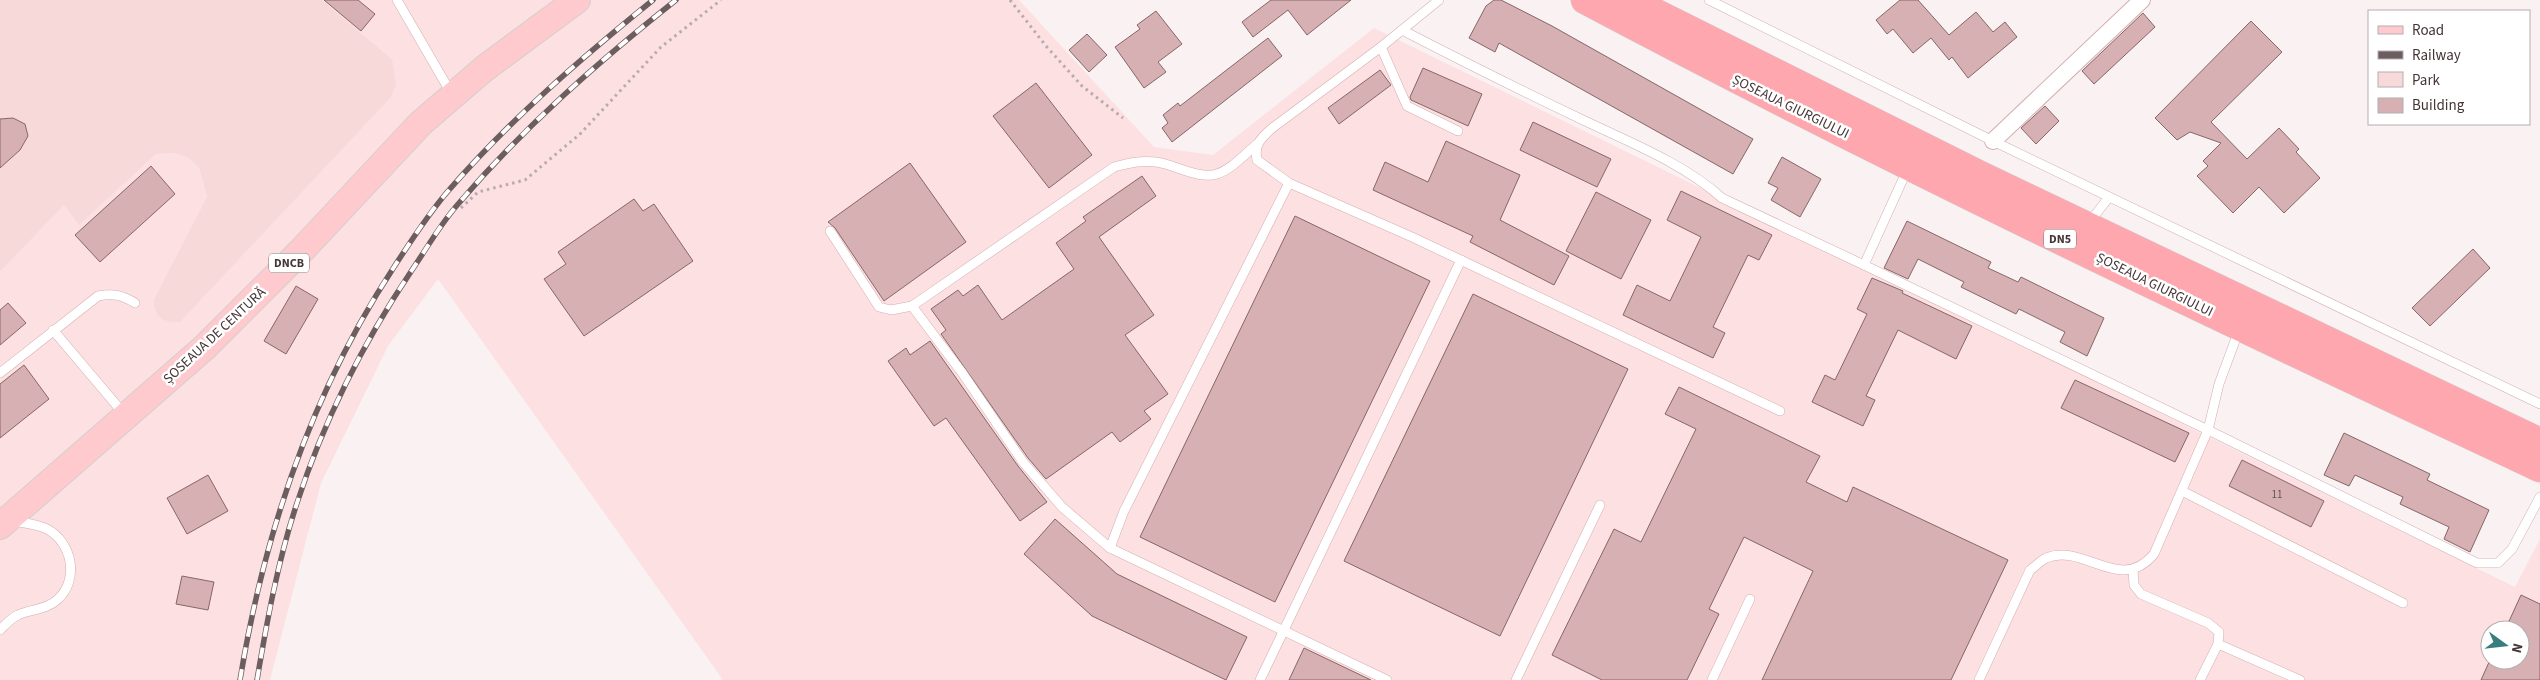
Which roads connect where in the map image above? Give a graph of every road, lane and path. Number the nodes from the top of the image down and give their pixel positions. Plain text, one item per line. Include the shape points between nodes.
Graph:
1 (397, 0) edge
2 (722, 0) edge
3 (1010, 0) edge
4 (1439, 0) edge
5 (1585, 0) edge
6 (1630, 0) edge
7 (1709, 0) edge
8 (2142, 0) edge
9 (569, 2) edge
10 (1402, 30) junction
11 (1381, 47) junction
12 (453, 95) junction
13 (1123, 118) dead end
14 (1458, 132) dead end
15 (1993, 141) junction
16 (1257, 144) junction
17 (1909, 166) junction
18 (1289, 183) junction
19 (2109, 197) junction
20 (461, 208) dead end
21 (2087, 226) junction
22 (830, 231) dead end
23 (1461, 260) junction
24 (1864, 265) junction
25 (135, 303) dead end
26 (912, 306) junction
27 (2241, 326) junction
28 (53, 330) junction
29 (0, 373) edge
30 (2540, 404) edge
31 (1780, 411) dead end
32 (125, 416) junction
33 (2208, 430) junction
34 (2540, 442) edge
35 (2540, 468) edge
36 (2182, 491) junction
37 (2540, 497) edge
38 (1600, 505) dead end
39 (4, 522) edge
40 (1110, 548) junction
41 (2133, 569) junction
42 (1750, 599) dead end
43 (2403, 602) dead end
44 (0, 630) edge
45 (1283, 631) junction
46 (2218, 644) junction
47 (1260, 680) edge
48 (1387, 680) edge
49 (1516, 680) edge
50 (1712, 680) edge
51 (1978, 680) edge
52 (2200, 680) edge
53 (2300, 680) edge

1 - 12 lane
2 - 20 path via 661,47 580,134 525,180 478,192
3 - 13 path via 1082,86
4 - 10 lane
5 - 17 highway, ȘOSEAUA GIURGIULUI / DN5
6 - 21 highway, ȘOSEAUA GIURGIULUI / DN5
7 - 15 lane
8 - 15 street
9 - 12 main road, ȘOSEAUA DE CENTURĂ / DNCB
10 - 11 lane
10 - 24 lane via 1648,151 1722,198
11 - 14 lane via 1407,106
11 - 16 lane via 1271,129
12 - 32 main road, ȘOSEAUA DE CENTURĂ / DNCB via 205,347
15 - 19 lane
16 - 18 lane via 1257,160
16 - 26 lane via 1226,170 1215,175 1157,162 1134,161 1114,167
17 - 24 lane
17 - 27 highway, ȘOSEAUA GIURGIULUI / DN5
18 - 23 lane
18 - 40 lane via 1124,511
19 - 21 lane
19 - 30 lane
21 - 34 highway, ȘOSEAUA GIURGIULUI / DN5
22 - 26 lane via 878,307 891,310
23 - 31 lane
23 - 45 lane
24 - 33 lane
25 - 28 lane via 123,295 98,296
26 - 40 lane via 1023,462 1062,507
27 - 33 lane via 2219,384
27 - 35 highway, ȘOSEAUA GIURGIULUI / DN5
28 - 29 lane
28 - 32 lane
32 - 39 main road, ȘOSEAUA DE CENTURĂ / DNCB
33 - 36 lane
33 - 37 lane via 2478,563 2498,563 2512,549
36 - 41 lane via 2154,554 2145,564
36 - 43 lane
38 - 49 lane
39 - 44 lane via 45,528 58,536 68,550 71,569 67,586 57,600 42,609 18,615
40 - 45 lane
41 - 46 lane via 2134,585 2141,594 2208,623 2219,632
41 - 51 lane via 2118,570 2060,555 2044,559 2030,570
42 - 50 lane
45 - 47 lane
45 - 48 lane
46 - 52 lane
46 - 53 lane

